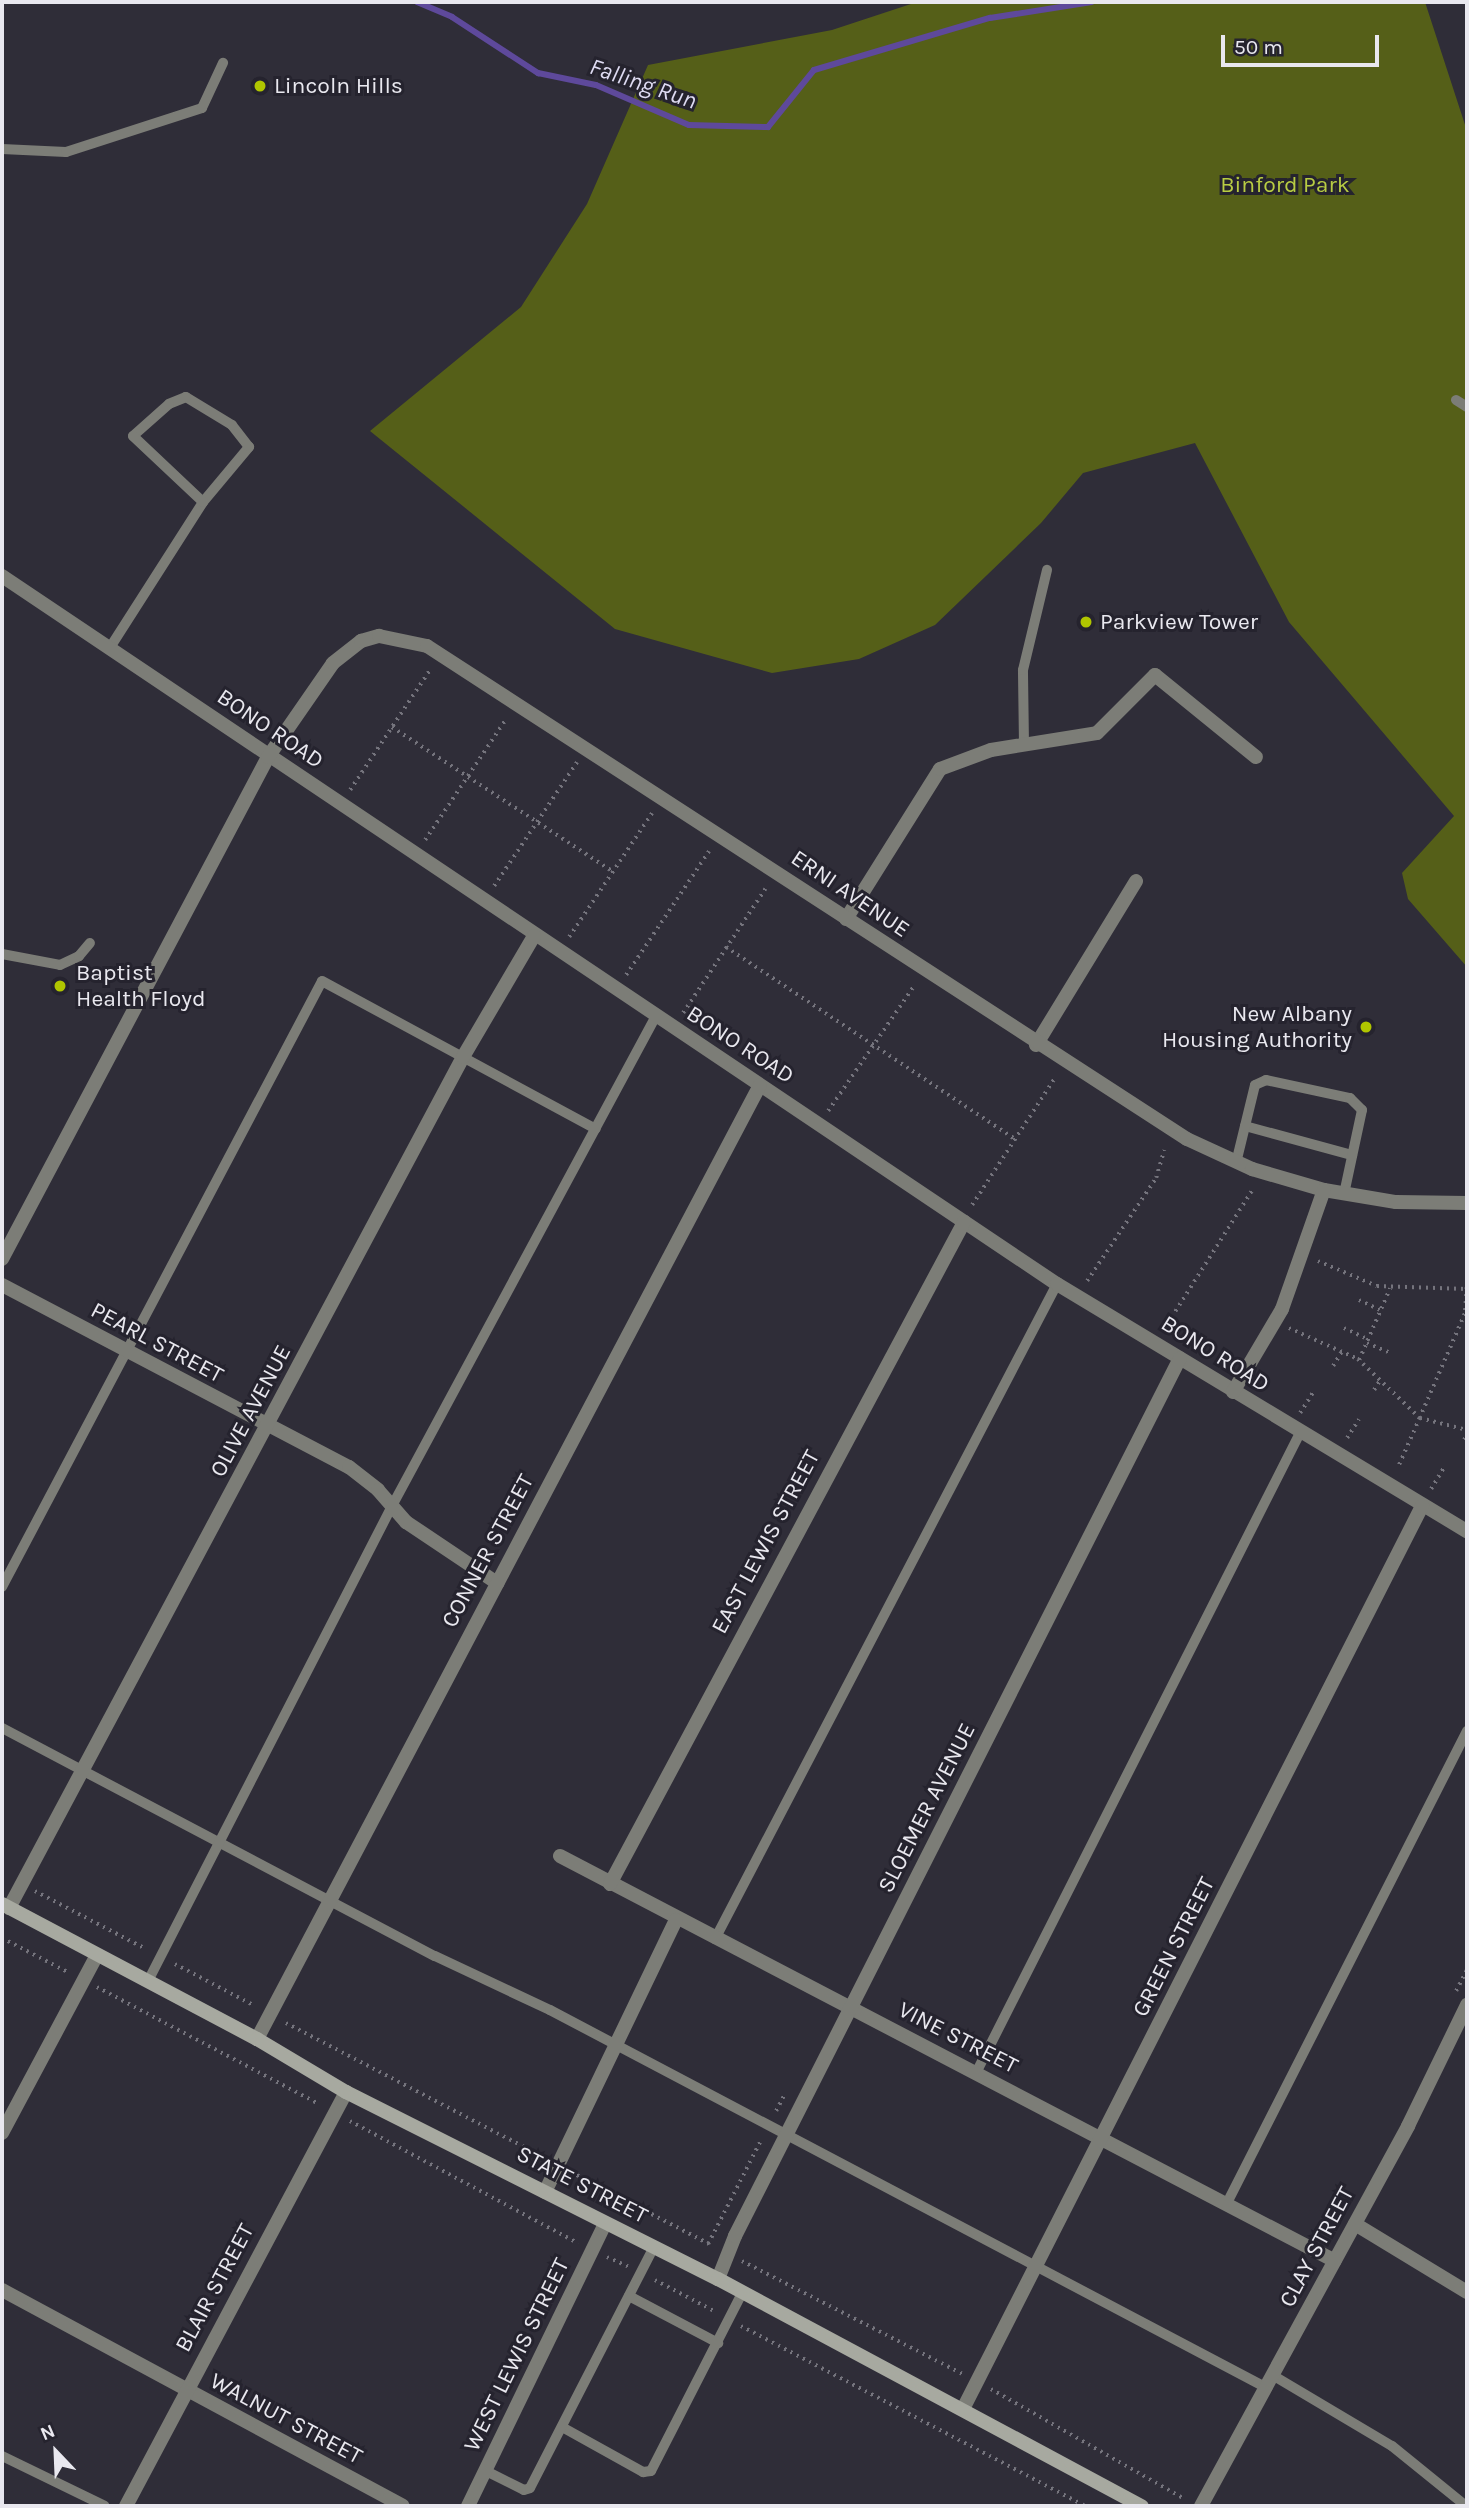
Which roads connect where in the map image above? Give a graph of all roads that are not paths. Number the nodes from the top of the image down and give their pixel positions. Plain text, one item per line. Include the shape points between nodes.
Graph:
1 (223, 63) dead end
2 (2, 149) edge
3 (1456, 400) dead end
4 (1467, 407) edge
5 (203, 502) junction
6 (1047, 570) dead end
7 (4, 582) edge
8 (111, 646) junction
9 (1024, 745) junction
10 (268, 757) junction
11 (1256, 757) dead end
12 (1136, 881) dead end
13 (846, 919) junction
14 (534, 936) junction
15 (90, 943) dead end
16 (2, 954) edge
17 (656, 1016) junction
18 (1036, 1045) junction
19 (463, 1057) junction
20 (760, 1085) junction
21 (1245, 1126) junction
22 (596, 1129) junction
23 (1352, 1154) junction
24 (1236, 1163) junction
25 (1324, 1190) junction
26 (1343, 1194) junction
27 (1467, 1203) edge
28 (964, 1222) junction
29 (2, 1259) edge
30 (1057, 1284) junction
31 (2, 1285) edge
32 (126, 1352) junction
33 (1180, 1358) junction
34 (1233, 1392) junction
35 (269, 1426) junction
36 (1300, 1433) junction
37 (392, 1506) junction
38 (1422, 1506) junction
39 (1467, 1531) edge
40 (497, 1583) junction
41 (2, 1587) edge
42 (2, 1728) edge
43 (1467, 1731) edge
44 (82, 1772) junction
45 (219, 1842) junction
46 (560, 1856) dead end
47 (610, 1884) junction
48 (330, 1899) junction
49 (6, 1906) edge
50 (676, 1920) junction
51 (715, 1939) junction
52 (97, 1955) junction
53 (148, 1981) junction
54 (1467, 2005) edge
55 (852, 2008) junction
56 (257, 2039) junction
57 (615, 2046) junction
58 (976, 2073) junction
59 (346, 2092) junction
60 (2, 2133) edge
61 (786, 2136) junction
62 (1101, 2139) junction
63 (545, 2192) junction
64 (1226, 2205) junction
65 (605, 2224) junction
66 (1355, 2224) junction
67 (654, 2246) junction
68 (1335, 2261) junction
69 (1034, 2265) junction
70 (718, 2279) junction
71 (2, 2290) edge
72 (1467, 2292) edge
73 (741, 2293) junction
74 (629, 2296) junction
75 (718, 2343) junction
76 (1270, 2382) junction
77 (186, 2392) junction
78 (964, 2407) junction
79 (562, 2427) junction
80 (2, 2456) edge
81 (486, 2471) junction
82 (1195, 2504) edge
83 (105, 2506) edge
84 (126, 2506) edge
85 (403, 2506) edge
86 (468, 2506) edge
87 (1142, 2506) edge
88 (1466, 2506) edge

1 - 2 lane via 202,108 66,152
3 - 4 lane
5 - 5 lane via 249,447 232,425 186,397 170,404 133,436
5 - 8 lane
6 - 9 lane via 1023,670
7 - 8 street, BONO ROAD
8 - 10 street, BONO ROAD
9 - 11 street via 1097,733 1155,675
9 - 13 street via 991,750 940,769
10 - 13 street, ERNI AVENUE via 333,663 347,651 379,636 413,640
10 - 14 street, BONO ROAD
10 - 29 street, ERNI AVENUE
12 - 18 street
13 - 18 street, ERNI AVENUE
14 - 17 street, BONO ROAD
14 - 19 street, OLIVE AVENUE
15 - 16 lane via 79,956 60,965
17 - 20 street, BONO ROAD
17 - 22 lane
18 - 24 street, ERNI AVENUE via 1127,1104
19 - 22 lane
19 - 32 lane via 321,981
19 - 35 street, OLIVE AVENUE
20 - 28 street, BONO ROAD
20 - 40 street, CONNER STREET
21 - 23 lane
21 - 23 lane via 1255,1085 1266,1080 1350,1098 1362,1110
21 - 24 lane
22 - 37 lane
23 - 26 lane
24 - 25 street, ERNI AVENUE
25 - 26 street, ERNI AVENUE
25 - 34 street via 1282,1309
26 - 27 street, ERNI AVENUE via 1396,1202
28 - 30 street, BONO ROAD
28 - 47 street, EAST LEWIS STREET
30 - 33 street, BONO ROAD
30 - 51 lane
31 - 32 street, PEARL STREET
32 - 35 street, PEARL STREET
32 - 41 lane
33 - 34 street, BONO ROAD
33 - 55 street, SLOEMER AVENUE
34 - 36 street, BONO ROAD
35 - 37 street, PEARL STREET via 349,1467
35 - 44 street, OLIVE AVENUE
36 - 38 street, BONO ROAD
36 - 58 lane
37 - 40 street, PEARL STREET via 406,1522
37 - 45 lane
38 - 39 street, BONO ROAD
38 - 62 street, GREEN STREET
40 - 48 street, CONNER STREET
42 - 44 lane
43 - 64 lane
44 - 45 lane
44 - 49 street, OLIVE AVENUE via 23,1885
45 - 48 lane
45 - 53 lane
46 - 47 street, VINE STREET
47 - 50 street, VINE STREET
48 - 56 street, CONNER STREET
48 - 57 lane
49 - 52 main road, STATE STREET
50 - 51 street, VINE STREET
50 - 57 street
51 - 55 street, VINE STREET
52 - 53 main road, STATE STREET
52 - 60 street
53 - 56 main road, STATE STREET
54 - 66 street, CLAY STREET
55 - 58 street, VINE STREET
55 - 61 street, SLOEMER AVENUE
56 - 59 main road, STATE STREET
57 - 61 lane
57 - 63 street
58 - 62 street, VINE STREET
59 - 63 main road, STATE STREET
59 - 77 street, BLAIR STREET
61 - 69 lane
61 - 70 street, SLOEMER AVENUE
62 - 64 street, VINE STREET
62 - 69 street, GREEN STREET
63 - 65 main road, STATE STREET
64 - 68 street, VINE STREET
65 - 67 main road, STATE STREET
65 - 81 street, WEST LEWIS STREET
66 - 68 street, CLAY STREET
66 - 72 street
67 - 70 main road, STATE STREET
67 - 74 lane
68 - 76 street, CLAY STREET
69 - 76 lane
69 - 78 street, GREEN STREET
70 - 73 main road, STATE STREET
71 - 77 street, WALNUT STREET
73 - 75 lane
73 - 78 main road, STATE STREET
74 - 75 lane
74 - 79 lane
75 - 79 lane via 671,2436 647,2472
76 - 82 street, CLAY STREET
76 - 88 lane via 1392,2446
77 - 84 street, BLAIR STREET
77 - 85 street, WALNUT STREET
78 - 87 main road, STATE STREET
79 - 81 lane via 528,2490
80 - 83 lane
81 - 86 street, WEST LEWIS STREET

